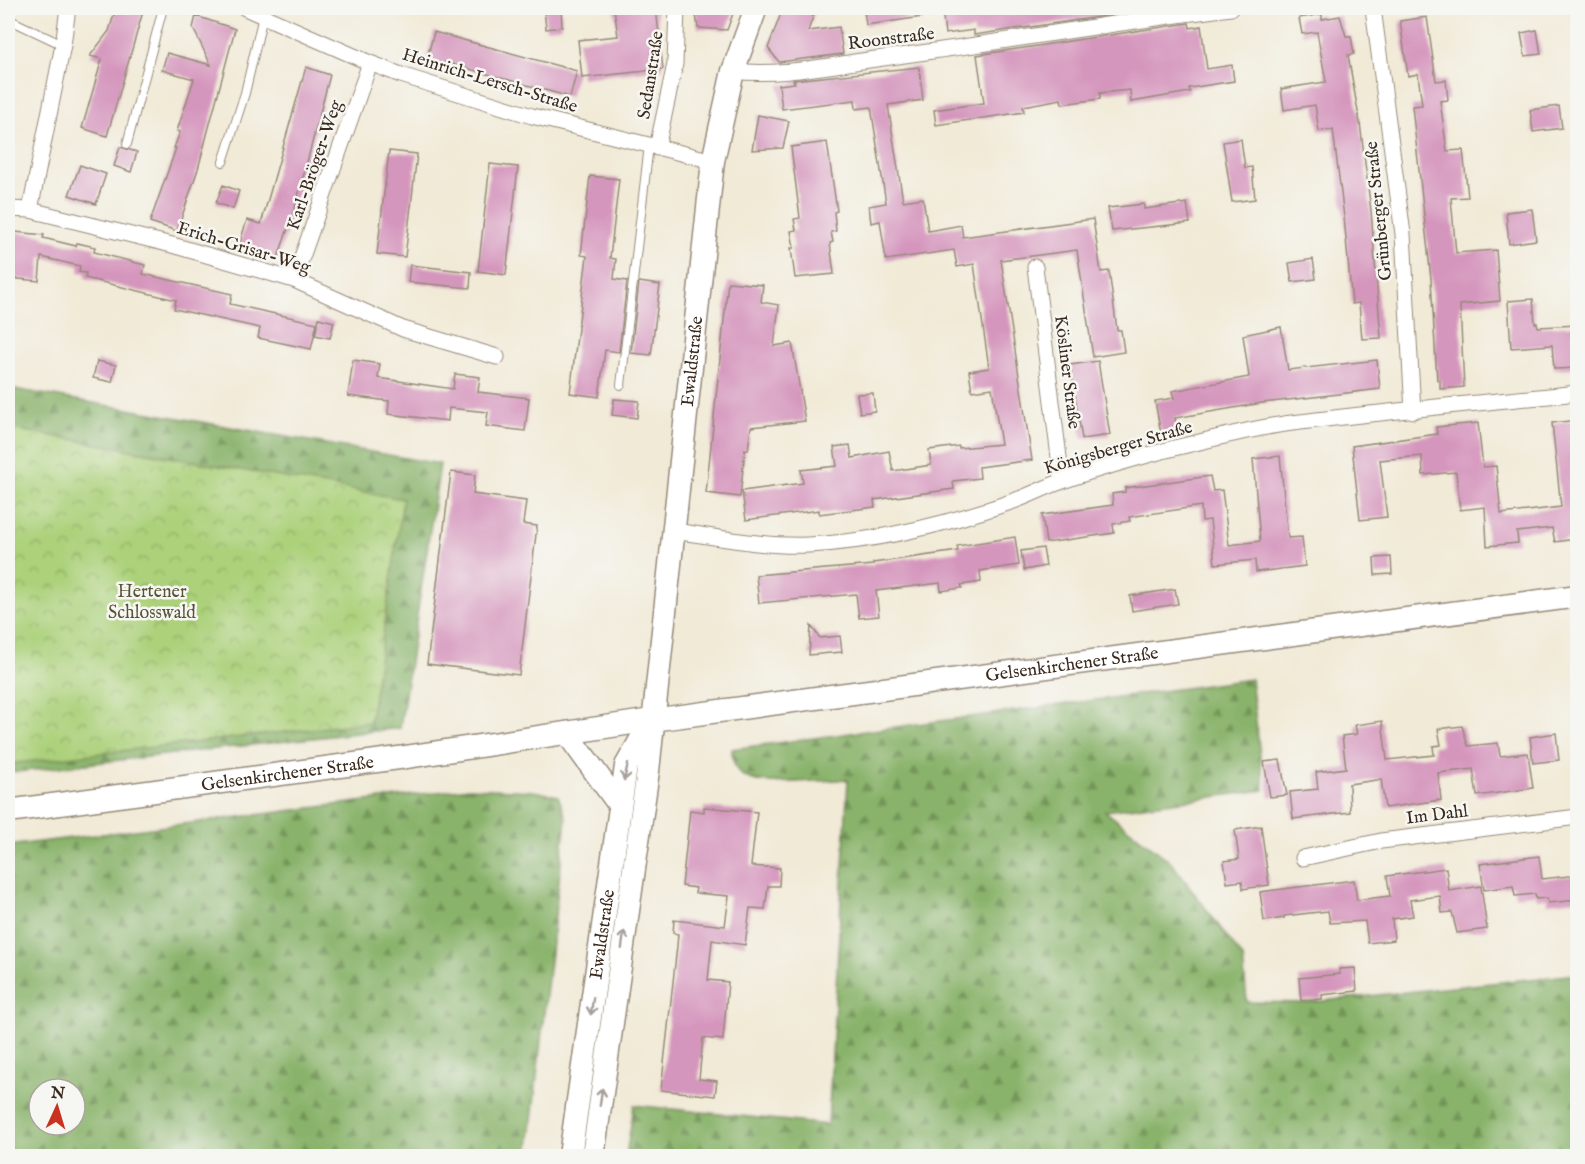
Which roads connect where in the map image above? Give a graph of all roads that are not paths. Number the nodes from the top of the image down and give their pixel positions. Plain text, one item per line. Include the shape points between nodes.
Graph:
1 (68, 8) edge
2 (163, 8) edge
3 (245, 8) edge
4 (677, 8) edge
5 (756, 8) edge
6 (1231, 8) edge
7 (1372, 8) edge
8 (1197, 10) edge
9 (263, 16) junction
10 (8, 19) edge
11 (63, 45) junction
12 (370, 63) junction
13 (733, 71) junction
14 (127, 144) dead end
15 (653, 147) junction
16 (713, 161) junction
17 (223, 162) dead end
18 (8, 209) edge
19 (30, 210) junction
20 (1035, 267) dead end
21 (294, 280) junction
22 (497, 357) dead end
23 (621, 385) dead end
24 (1578, 393) edge
25 (1413, 411) junction
26 (1062, 481) junction
27 (675, 531) junction
28 (1578, 596) edge
29 (652, 720) junction
30 (567, 733) junction
31 (620, 806) junction
32 (8, 811) edge
33 (1578, 817) edge
34 (1304, 858) dead end
35 (570, 1156) edge
36 (592, 1156) edge

1 - 11 street
2 - 14 lane
3 - 9 street, Heinrich-Lersch-Straße
4 - 15 street, Sedanstraße via 675,64
5 - 13 main road, Ewaldstraße
6 - 8 street, Roonstraße
7 - 25 street, Grünberger Straße via 1403,234
8 - 13 street, Roonstraße via 841,64 759,74
9 - 12 street, Heinrich-Lersch-Straße
9 - 17 lane
10 - 11 lane
11 - 19 street
12 - 15 street, Heinrich-Lersch-Straße via 532,116
12 - 21 street, Karl-Bröger-Weg
13 - 16 main road, Ewaldstraße
15 - 16 street, Heinrich-Lersch-Straße
15 - 23 lane
16 - 27 main road, Ewaldstraße
18 - 19 street, Erich-Grisar-Weg
19 - 21 street, Erich-Grisar-Weg
20 - 26 street, Kösliner Straße
21 - 22 street, Erich-Grisar-Weg via 403,329
24 - 25 street, Königsberger Straße
25 - 26 street, Königsberger Straße via 1268,427
26 - 27 street, Königsberger Straße via 974,514 839,543 760,543
27 - 29 main road, Ewaldstraße
28 - 29 main road, Gelsenkirchener Straße
29 - 30 main road, Gelsenkirchener Straße
29 -> 31 main road, Ewaldstraße via 626,766
36 -> 29 main road, Ewaldstraße
30 - 31 main road
30 - 32 main road, Gelsenkirchener Straße
31 -> 35 main road, Ewaldstraße
33 - 34 street, Im Dahl via 1381,841

